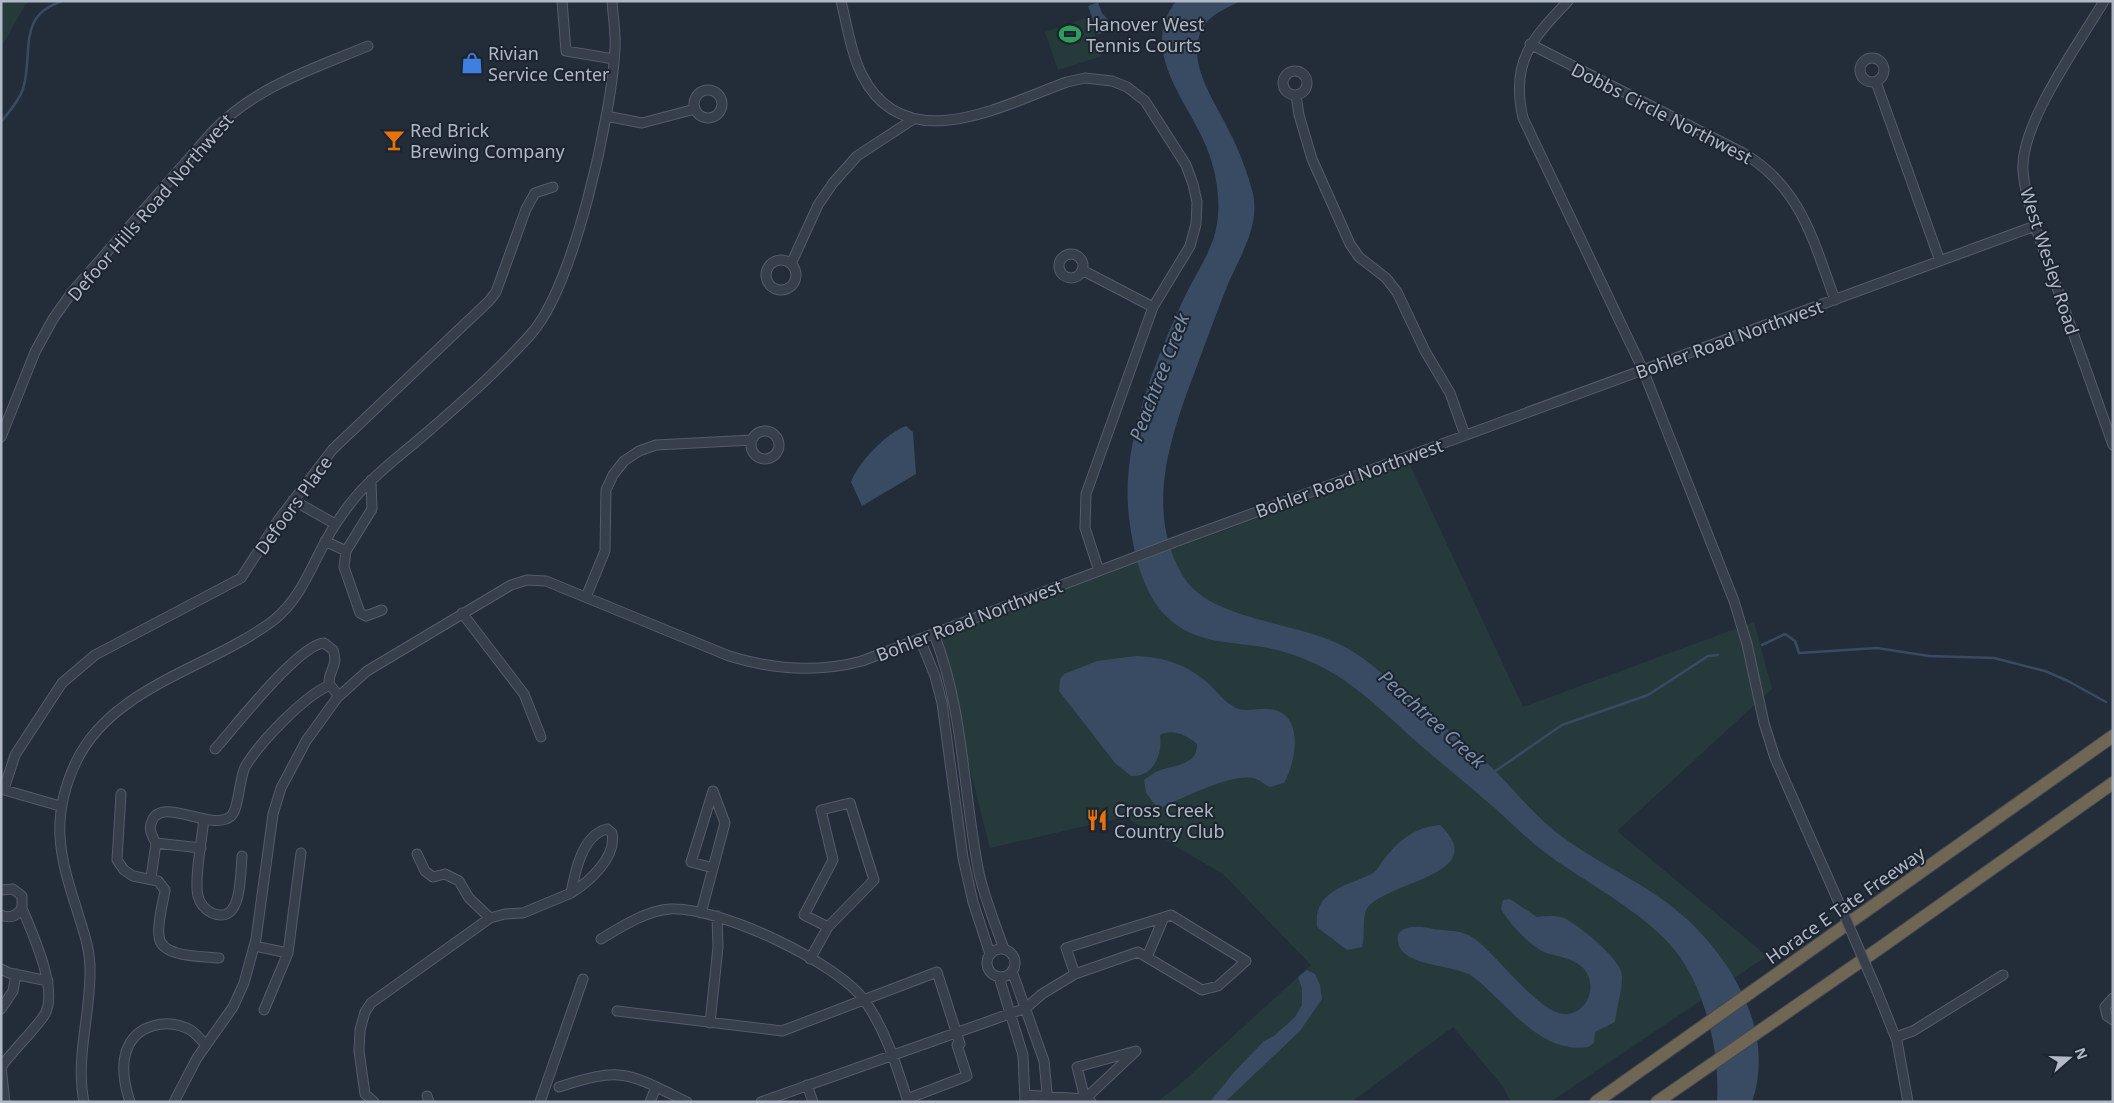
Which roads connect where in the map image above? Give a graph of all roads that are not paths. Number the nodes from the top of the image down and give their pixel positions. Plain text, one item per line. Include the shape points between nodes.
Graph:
1 (562, 1) edge
2 (612, 1) edge
3 (840, 1) edge
4 (1568, 1) edge
5 (2104, 1) edge
6 (1530, 44) junction
7 (368, 46) dead end
8 (614, 59) junction
9 (1876, 82) dead end
10 (1296, 95) dead end
11 (695, 109) dead end
12 (606, 116) junction
13 (912, 120) junction
14 (553, 187) dead end
15 (2035, 226) junction
16 (1940, 261) junction
17 (791, 264) dead end
18 (1082, 270) dead end
19 (1835, 300) junction
20 (1153, 307) junction
21 (1643, 370) junction
22 (1465, 435) junction
23 (1, 437) edge
24 (752, 440) dead end
25 (2113, 445) edge
26 (371, 480) junction
27 (293, 500) junction
28 (335, 524) junction
29 (325, 542) junction
30 (346, 551) junction
31 (1099, 571) junction
32 (586, 597) junction
33 (382, 610) dead end
34 (462, 614) junction
35 (934, 634) junction
36 (920, 639) junction
37 (330, 685) junction
38 (340, 696) junction
39 (2113, 736) edge
40 (541, 737) dead end
41 (215, 750) dead end
42 (2113, 782) edge
43 (2, 789) edge
44 (121, 794) dead end
45 (60, 806) junction
46 (204, 820) junction
47 (156, 843) junction
48 (201, 848) junction
49 (301, 853) dead end
50 (418, 854) dead end
51 (242, 856) dead end
52 (713, 868) junction
53 (151, 878) junction
54 (1, 890) edge
55 (571, 893) junction
56 (22, 908) junction
57 (701, 913) junction
58 (1, 915) edge
59 (717, 916) junction
60 (1164, 917) junction
61 (490, 918) junction
62 (828, 927) junction
63 (600, 939) dead end
64 (254, 946) junction
65 (1004, 949) junction
66 (288, 953) junction
67 (990, 954) junction
68 (1147, 957) junction
69 (220, 958) dead end
70 (810, 958) junction
71 (1, 969) edge
72 (1012, 971) junction
73 (16, 974) junction
74 (1075, 974) junction
75 (2003, 975) dead end
76 (999, 977) junction
77 (584, 979) dead end
78 (48, 981) junction
79 (2113, 998) edge
80 (864, 1000) junction
81 (1026, 1008) junction
82 (1, 1009) edge
83 (264, 1010) dead end
84 (617, 1011) dead end
85 (1010, 1013) junction
86 (2113, 1020) edge
87 (710, 1023) junction
88 (957, 1032) junction
89 (1896, 1037) junction
90 (206, 1045) junction
91 (893, 1055) junction
92 (807, 1085) junction
93 (559, 1087) dead end
94 (656, 1087) junction
95 (3, 1097) edge
96 (1026, 1098) edge
97 (907, 1100) edge
98 (1049, 1100) edge
99 (1088, 1100) edge
100 (84, 1102) edge
101 (130, 1102) edge
102 (174, 1102) edge
103 (374, 1102) edge
104 (540, 1102) edge
105 (650, 1102) edge
106 (687, 1102) edge
107 (761, 1102) edge
108 (813, 1102) edge
109 (1596, 1102) edge
110 (1657, 1102) edge
111 (1908, 1102) edge

1 - 8 street via 566,51
2 - 8 street
3 - 13 street via 862,75 882,100
4 - 6 street
5 - 15 street, West Wesley Road via 2048,95 2024,151 2022,169
6 - 19 street, Dobbs Circle Northwest via 1743,153 1767,169 1787,189 1801,212
6 - 21 street via 1519,78 1523,118
7 - 23 street, Defoor Hills Road Northwest via 264,90 236,109 212,132 72,292 53,319 35,352
8 - 12 street
9 - 16 street
10 - 22 street via 1312,159 1350,244 1397,292 1425,351 1450,393
11 - 12 street via 642,122
12 - 26 street via 570,254 550,307 538,326 492,374
13 - 17 street via 857,156 833,183 818,205
13 - 20 street via 959,120 1085,78 1112,81 1137,94 1152,110 1186,165 1197,202 1190,246
14 - 27 street, Defoors Place via 535,193 530,201 496,292 489,301 333,449
15 - 16 street, Bohler Road Northwest
15 - 25 street, West Wesley Road
16 - 19 street, Bohler Road Northwest
18 - 20 street
19 - 21 street, Bohler Road Northwest
20 - 31 street via 1086,494 1085,528
21 - 22 street, Bohler Road Northwest
21 - 89 street, bridge via 1734,601 1775,758
22 - 31 street, Bohler Road Northwest
24 - 32 street via 656,445 639,451 624,462 606,490 605,551
26 - 28 street
26 - 30 street via 372,509
27 - 28 street
27 - 43 street, Defoors Place via 241,578 95,655 62,683 15,755
28 - 29 street
29 - 30 street
29 - 45 street via 298,594 274,619 126,704 105,720 77,759
30 - 33 street via 344,567 360,613 366,616
31 - 35 street, Bohler Road Northwest
32 - 34 street, Bohler Road Northwest via 546,581 527,580 512,585
32 - 36 street, Bohler Road Northwest via 729,656 773,667 809,670 839,667
34 - 38 street, Bohler Road Northwest via 382,660
34 - 40 street via 524,694
35 - 36 street, Bohler Road Northwest
35 - 65 street via 956,706 980,875
36 - 67 street via 942,703 963,858
37 - 38 street
37 - 41 street via 336,665 335,656 329,646 317,644 304,652 265,692
37 - 46 street via 313,693 296,708 244,768 236,812 225,819
38 - 64 street, Bohler Road Northwest via 306,741 281,788 273,814
39 - 109 highway, Horace E Tate Freeway
42 - 110 highway
43 - 45 street
44 - 53 street via 117,860 132,876
45 - 100 street via 62,860 86,938 90,965 80,1074
46 - 47 street via 159,812 150,825
46 - 48 street
47 - 48 street
47 - 53 street
48 - 51 street via 197,893 204,909 214,914 231,911 237,904
49 - 66 street
50 - 61 street via 425,871 433,877 446,874 459,881 469,898
52 - 52 street via 725,823 713,791 691,862
52 - 57 street
53 - 69 street via 165,890 158,936 161,944 171,953
54 - 56 street via 19,892
55 - 55 street via 581,855 592,839 608,829 614,840 609,852 589,880
55 - 61 street via 524,913
56 - 58 street via 10,917
56 - 78 street
57 - 59 street
57 - 63 street via 677,909 658,911
59 - 70 street via 746,926
59 - 87 street via 718,946
60 - 68 street
60 - 68 street via 1170,915 1246,961 1218,986 1202,990
60 - 74 street via 1066,948
61 - 103 street via 378,997 365,1012 359,1051 365,1094
62 - 62 street via 874,880 850,803 821,810 833,860 804,915
62 - 70 street
64 - 66 street
64 - 90 street, Bohler Road Northwest via 239,996
65 - 67 street via 996,949
65 - 72 street via 1014,958
66 - 83 street
67 - 76 street via 987,967
68 - 74 street via 1138,952
70 - 80 street via 840,976
71 - 73 street
72 - 76 street
72 - 81 street
73 - 78 street
73 - 82 street via 12,991
74 - 81 street
75 - 89 street via 1913,1031
76 - 85 street
77 - 104 street
78 - 95 street via 50,995 45,1016 13,1049 1,1067
79 - 86 street via 2105,1007 2107,1016
80 - 87 street via 782,1031
80 - 88 street via 936,972
80 - 91 street
81 - 85 street
81 - 98 street via 1044,1061
84 - 87 street
85 - 88 street
85 - 96 street via 1023,1055
88 - 91 street
88 - 97 street via 960,1044 957,1045 967,1076
89 - 111 street
90 - 101 street via 193,1032 174,1024 159,1024 142,1030 131,1041 124,1063
90 - 102 street, Bohler Road Northwest
91 - 92 street
91 - 97 street
92 - 107 street
92 - 108 street
93 - 94 street via 612,1074 634,1077
94 - 105 street
94 - 106 street
96 - 98 street
98 - 99 street
99 - 99 street via 1076,1067 1136,1051 1091,1093

